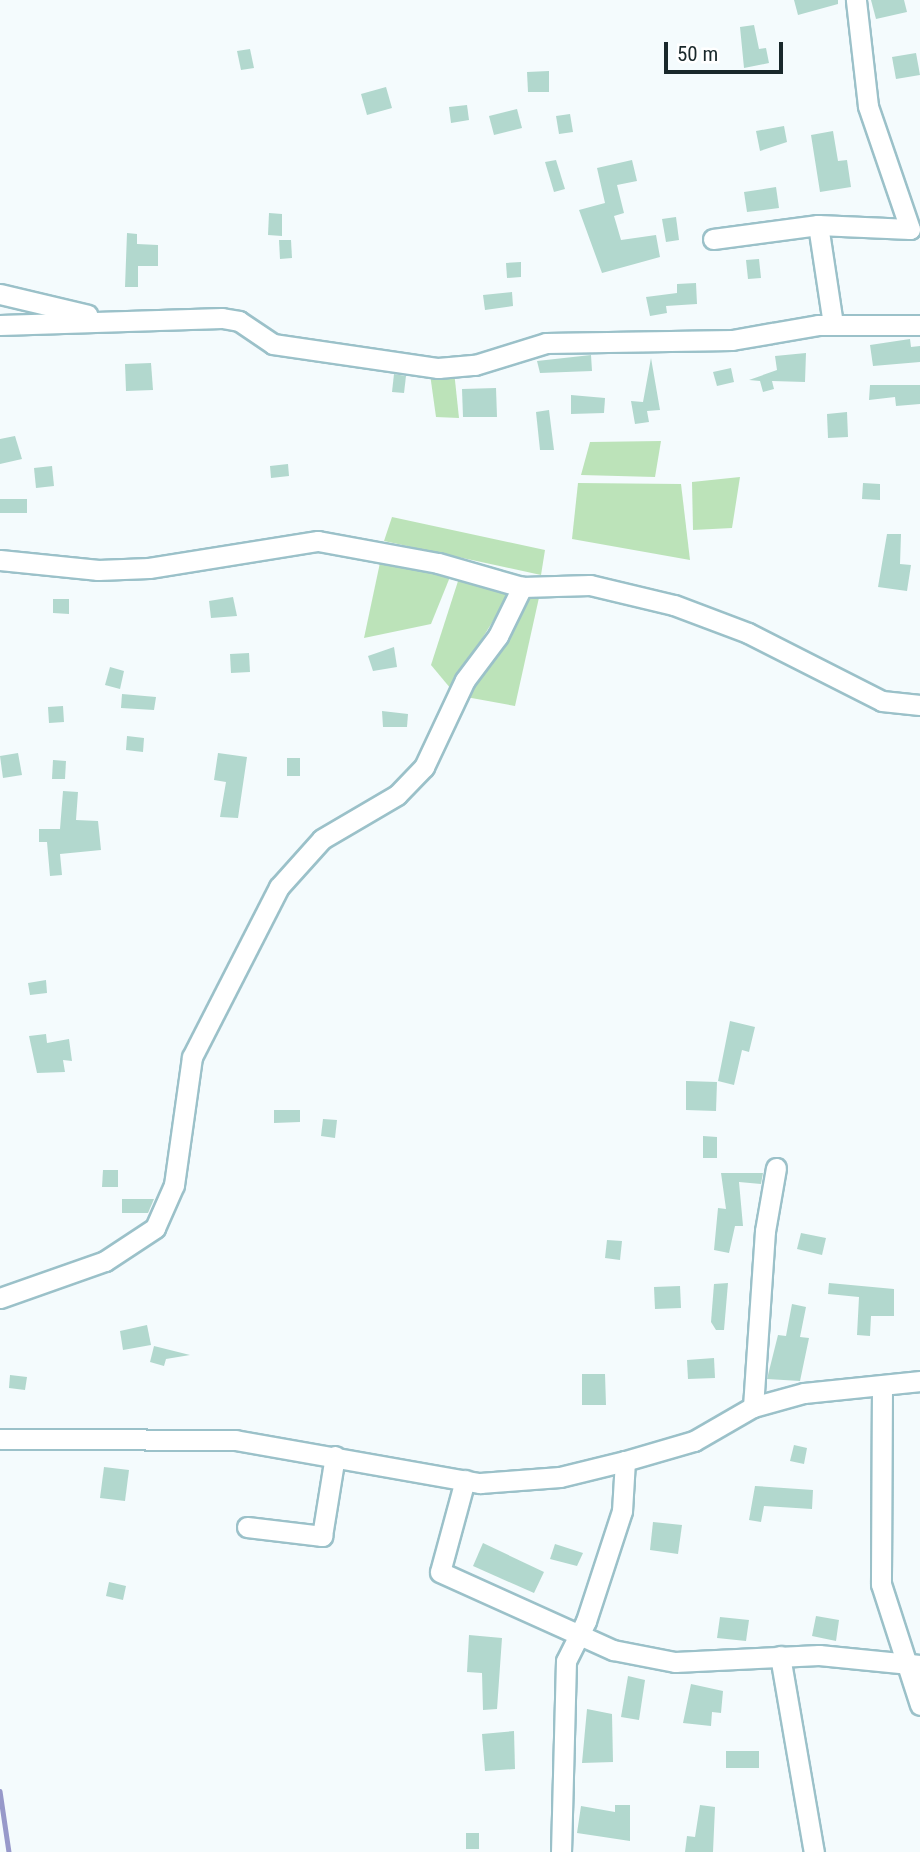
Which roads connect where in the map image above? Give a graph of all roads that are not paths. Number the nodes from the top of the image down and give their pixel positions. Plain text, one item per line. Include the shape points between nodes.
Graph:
1 (856, 0) edge
2 (818, 225) junction
3 (713, 239) dead end
4 (0, 294) edge
5 (109, 320) junction
6 (833, 324) junction
7 (0, 325) edge
8 (920, 325) edge
9 (0, 560) edge
10 (523, 587) junction
11 (920, 705) edge
12 (776, 1168) dead end
13 (0, 1298) edge
14 (920, 1381) edge
15 (882, 1386) junction
16 (752, 1407) junction
17 (0, 1440) edge
18 (335, 1456) junction
19 (625, 1461) junction
20 (465, 1480) junction
21 (247, 1527) dead end
22 (579, 1634) junction
23 (780, 1656) junction
24 (915, 1664) edge
25 (920, 1705) edge
26 (561, 1852) edge
27 (814, 1852) edge

1 - 2 street via 868,106 910,229
2 - 3 street
2 - 6 street
4 - 5 street
5 - 6 street via 222,318 239,321 273,344 438,368 475,365 546,343 732,340
5 - 7 street
6 - 8 street
9 - 10 street via 98,570 149,568 318,541 448,565
10 - 11 street via 590,585 674,605 748,633 882,701
10 - 13 street via 498,636 465,680 424,766 397,795 322,839 279,887 192,1057 174,1185 155,1228 105,1261
12 - 16 street via 765,1231
14 - 15 street
15 - 16 street via 804,1393
15 - 24 street via 881,1584
16 - 19 street via 694,1441
17 - 18 street via 235,1440
18 - 20 street
18 - 21 street via 322,1536
19 - 20 street via 560,1477
19 - 22 street via 622,1511
20 - 22 street via 440,1572
22 - 23 street via 613,1650 675,1662
22 - 26 street via 566,1661 562,1695
23 - 24 street
23 - 27 street
24 - 25 street

